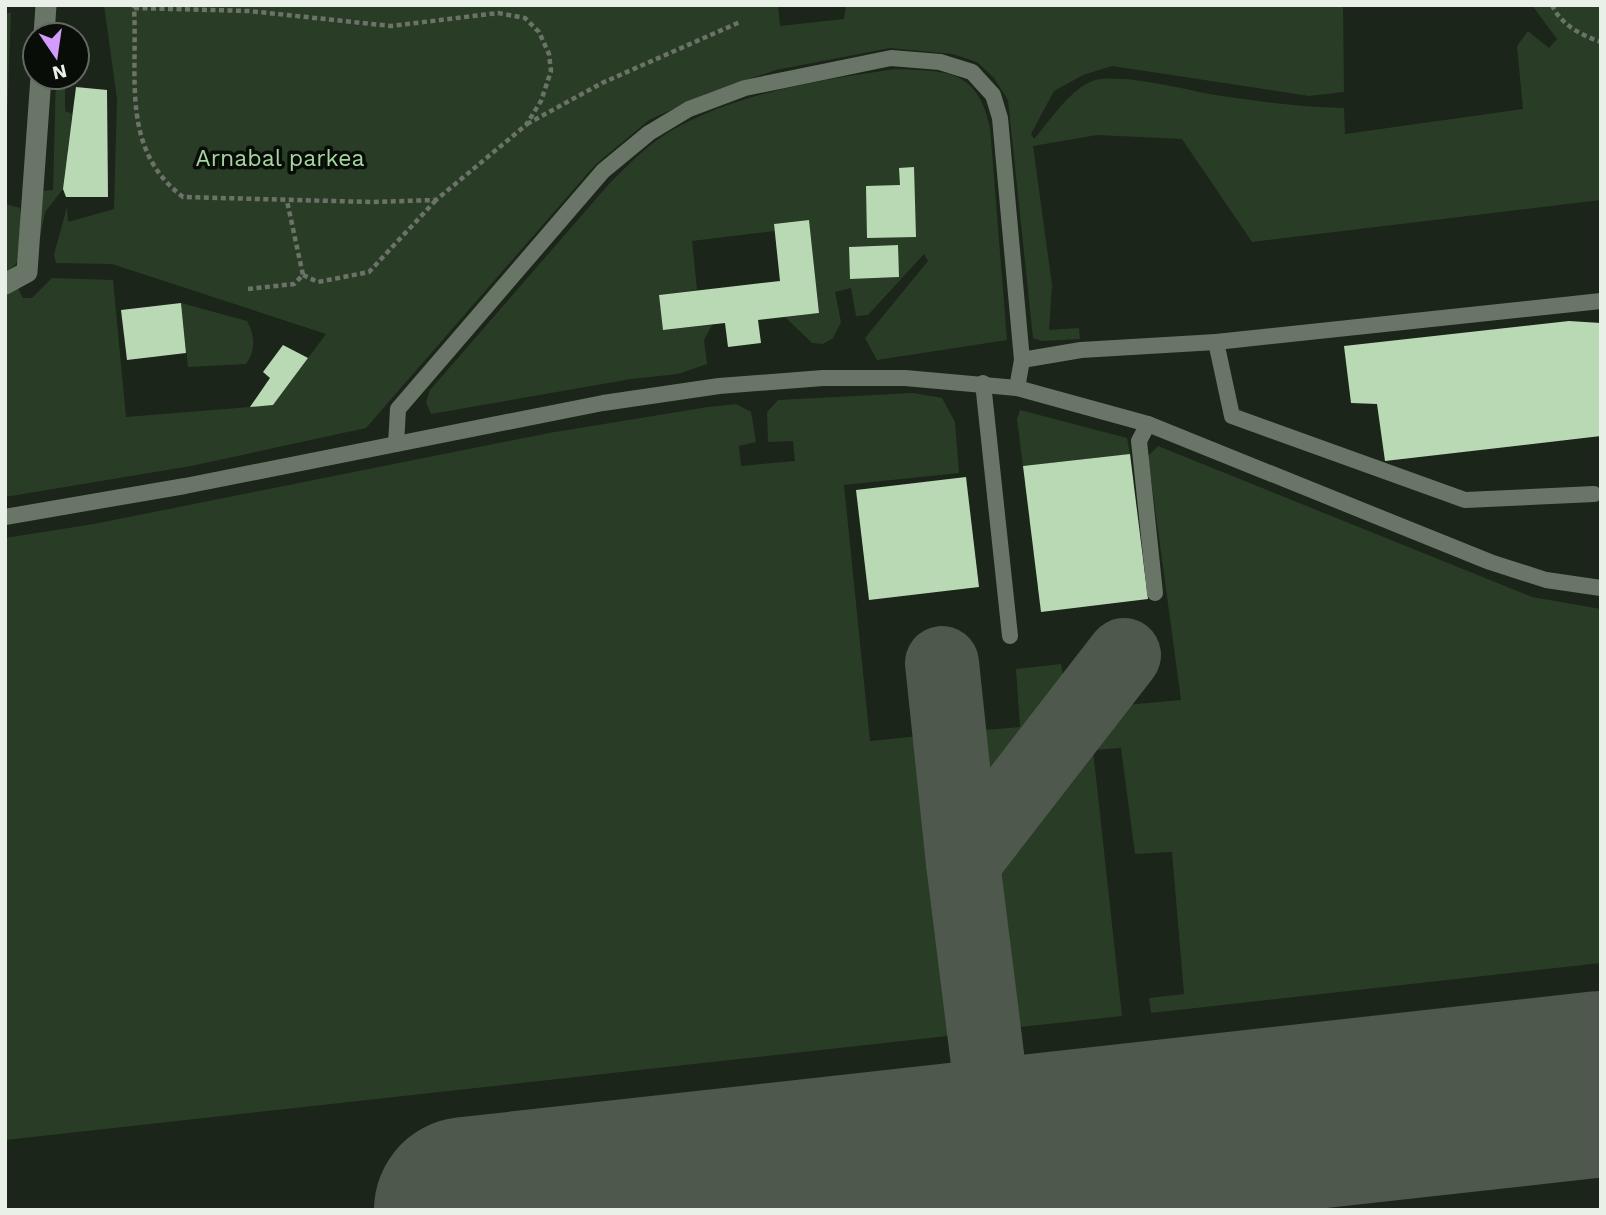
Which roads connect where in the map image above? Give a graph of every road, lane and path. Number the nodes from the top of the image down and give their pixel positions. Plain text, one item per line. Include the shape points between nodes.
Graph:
1 (1552, 5) edge
2 (740, 22) dead end
3 (1601, 42) edge
4 (40, 91) edge
5 (526, 125) junction
6 (436, 200) junction
7 (287, 201) junction
8 (303, 275) junction
9 (5, 284) edge
10 (248, 289) dead end
11 (1601, 301) edge
12 (1216, 342) junction
13 (1023, 360) junction
14 (983, 383) junction
15 (1017, 388) junction
16 (1148, 424) junction
17 (396, 444) junction
18 (1594, 494) dead end
19 (5, 517) edge
20 (1601, 588) edge
21 (1155, 593) dead end
22 (1010, 636) dead end

1 - 3 path via 1558,17 1583,36
2 - 5 path via 602,83
4 - 9 street via 27,272
5 - 6 path
5 - 7 path via 541,101 551,71 539,32 525,18 498,13 391,26 249,11 134,8 136,118 143,149 163,182 183,198
6 - 7 path
6 - 8 path via 369,272 318,282
7 - 8 path
8 - 10 path via 293,284
11 - 12 lane
12 - 13 lane via 1081,350
12 - 18 lane via 1232,416 1465,500
13 - 15 lane
13 - 17 lane via 1000,118 993,95 972,72 940,62 891,58 745,88 689,109 649,133 603,171 398,409
14 - 15 lane
14 - 17 lane via 823,378 719,386 603,403
14 - 22 lane
15 - 16 lane
16 - 20 lane via 1490,562 1546,580
16 - 21 lane via 1139,441
17 - 19 lane

